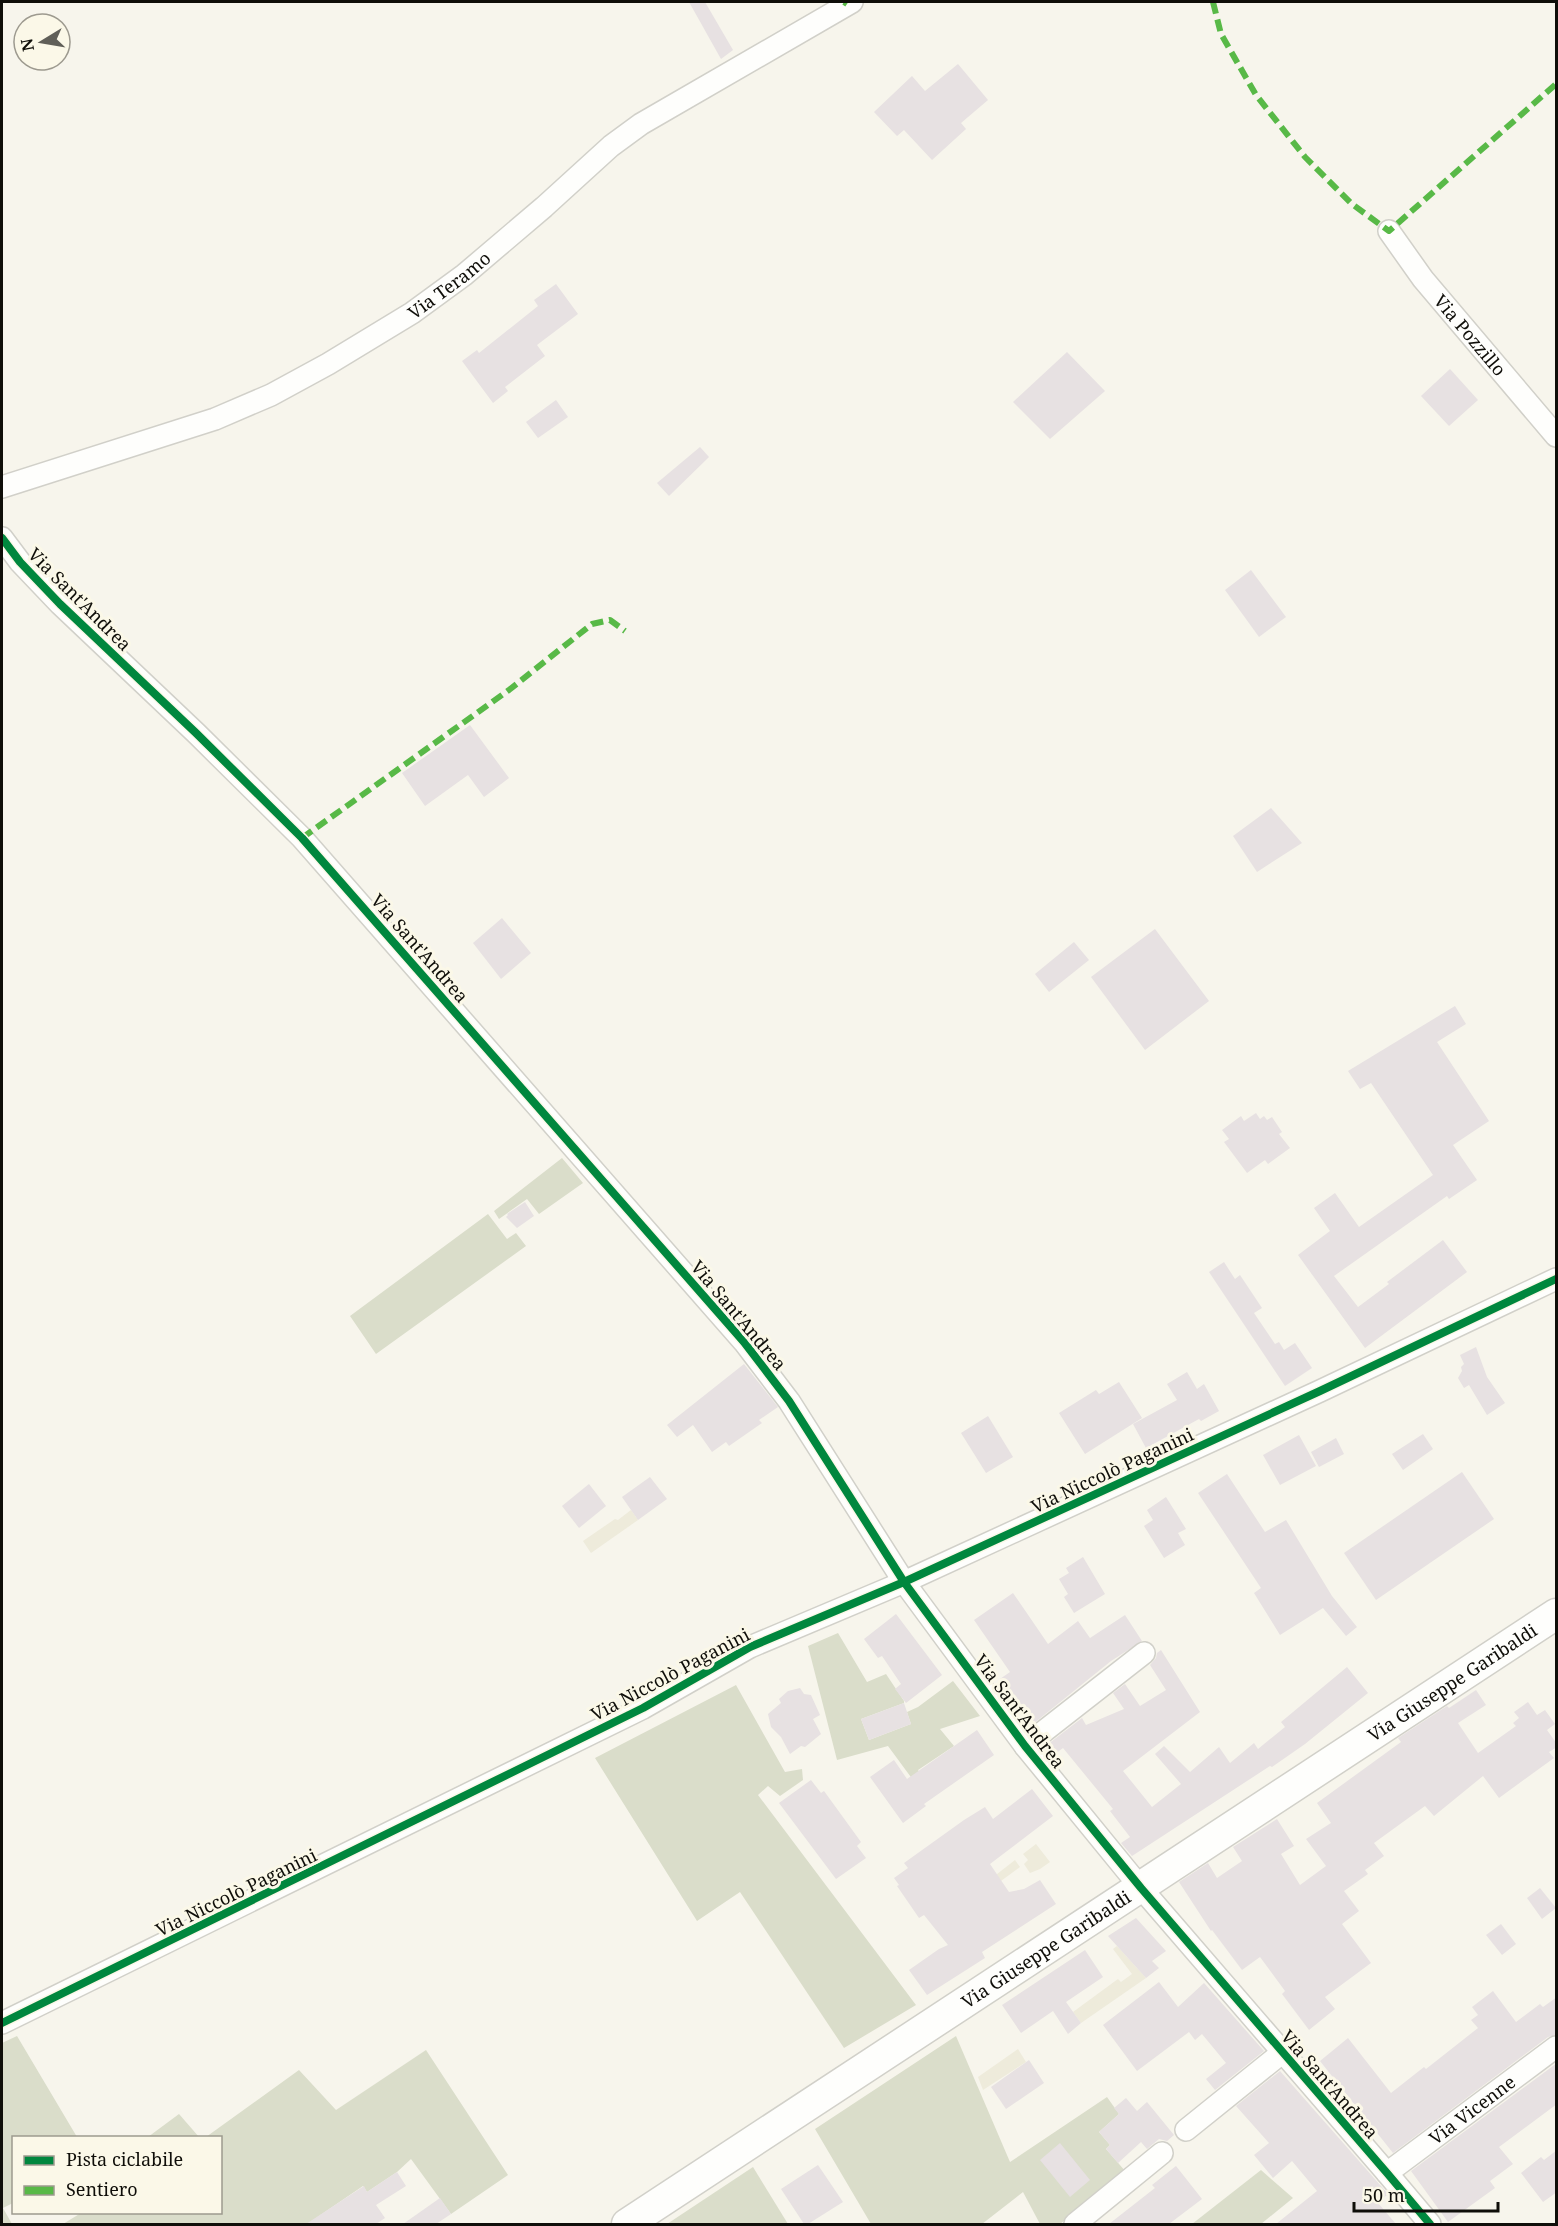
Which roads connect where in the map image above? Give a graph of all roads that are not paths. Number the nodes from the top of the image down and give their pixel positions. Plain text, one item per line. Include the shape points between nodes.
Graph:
1 (852, 2) edge
2 (1389, 231) dead end
3 (1557, 436) edge
4 (2, 487) edge
5 (2, 538) edge
6 (1557, 1279) edge
7 (904, 1582) junction
8 (1557, 1614) edge
9 (1144, 1653) dead end
10 (1025, 1746) junction
11 (1141, 1888) junction
12 (2, 2023) edge
13 (1557, 2047) edge
14 (1283, 2052) junction
15 (1186, 2130) dead end
16 (1162, 2153) dead end
17 (1388, 2173) junction
18 (627, 2224) edge
19 (1075, 2224) edge
20 (1430, 2224) edge

1 - 4 street, Via Teramo via 630,131 464,275 398,322 328,364 215,419
2 - 3 street, Via Pozzillo via 1423,279
5 - 7 street, Via Sant'Andrea via 60,604 302,838 731,1326 789,1401
6 - 7 street, Via Niccolò Paganini
7 - 10 street, Via Sant'Andrea
7 - 12 street, Via Niccolò Paganini via 750,1647 643,1708
8 - 11 street, Via Giuseppe Garibaldi
9 - 10 street
10 - 11 street, Via Sant'Andrea
11 - 14 street, Via Sant'Andrea
11 - 18 street, Via Giuseppe Garibaldi
13 - 17 street, Via Vicenne
14 - 15 street
14 - 17 street, Via Sant'Andrea
16 - 19 street
17 - 20 street, Via Sant'Andrea

